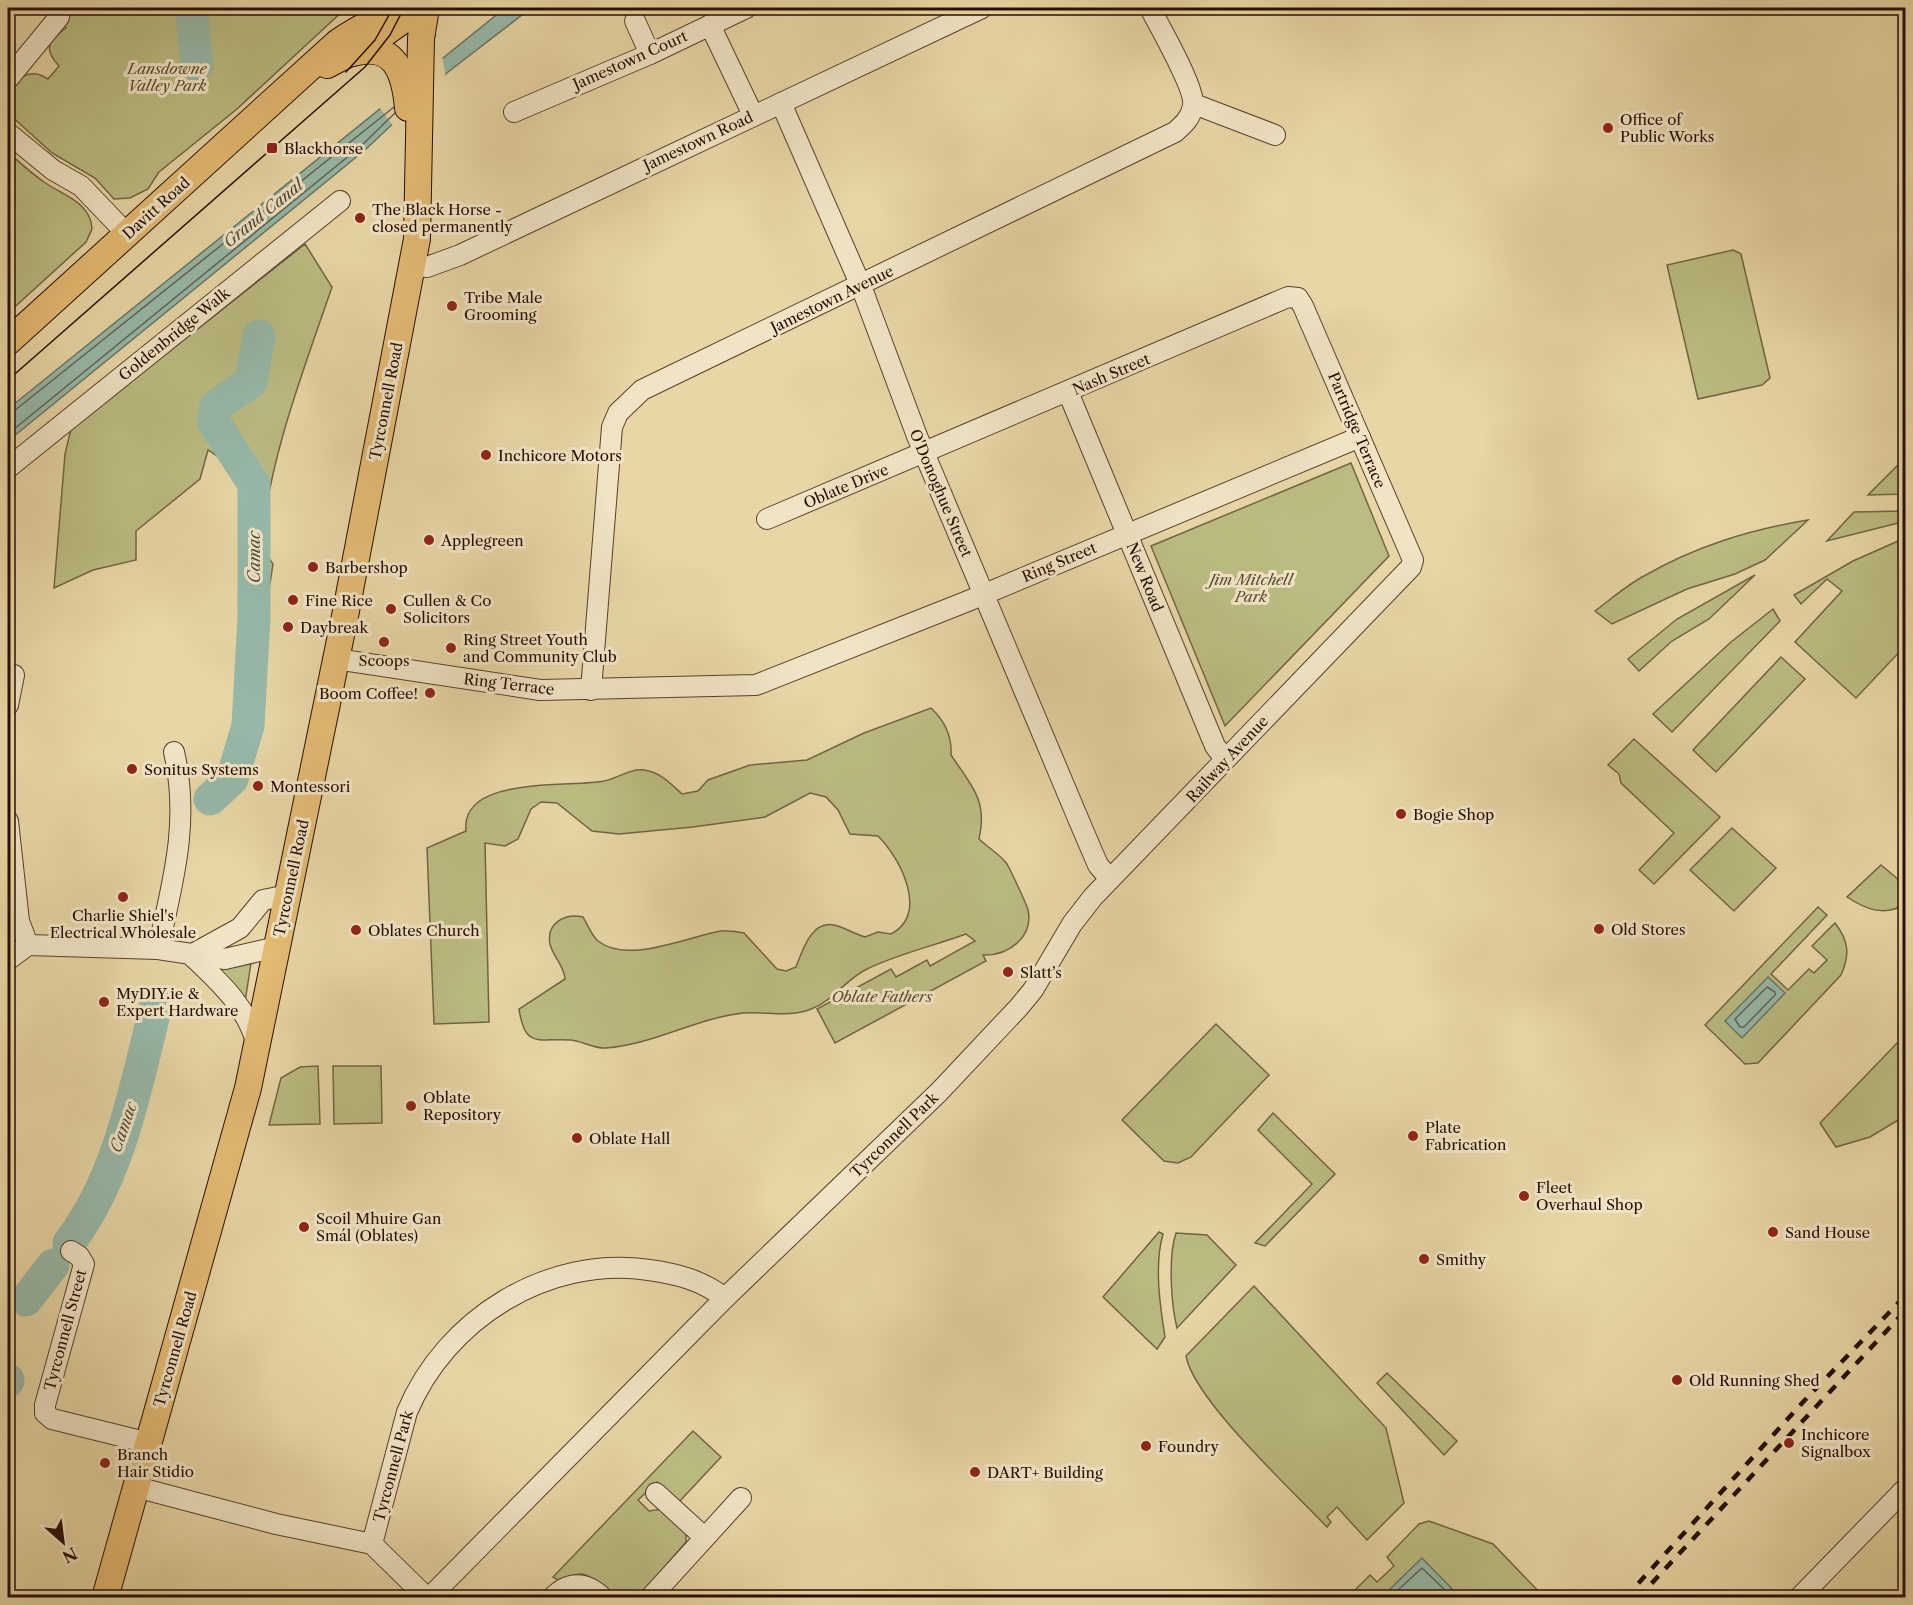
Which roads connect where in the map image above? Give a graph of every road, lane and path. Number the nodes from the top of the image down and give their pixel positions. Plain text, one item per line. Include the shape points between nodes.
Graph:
1 (364, 8) edge
2 (746, 8) edge
3 (981, 8) edge
4 (1150, 8) edge
5 (59, 17) dead end
6 (417, 18) edge
7 (635, 21) dead end
8 (710, 25) junction
9 (345, 48) junction
10 (650, 54) junction
11 (414, 76) junction
12 (8, 79) edge
13 (781, 103) junction
14 (1194, 104) junction
15 (514, 112) dead end
16 (753, 115) junction
17 (8, 133) edge
18 (1275, 135) dead end
19 (340, 201) dead end
20 (127, 234) junction
21 (412, 266) junction
22 (861, 286) junction
23 (1298, 298) joint
24 (8, 342) edge
25 (1068, 392) junction
26 (1360, 437) junction
27 (924, 453) junction
28 (8, 468) edge
29 (767, 519) dead end
30 (1128, 534) junction
31 (1412, 563) joint
32 (984, 594) junction
33 (336, 659) junction
34 (14, 675) dead end
35 (756, 685) joint
36 (591, 690) junction
37 (8, 705) edge
38 (174, 752) dead end
39 (1226, 759) junction
40 (8, 821) edge
41 (1110, 879) junction
42 (288, 895) junction
43 (28, 945) junction
44 (277, 947) junction
45 (159, 949) junction
46 (191, 955) junction
47 (8, 960) edge
48 (1050, 961) joint
49 (257, 1045) junction
50 (71, 1251) dead end
51 (725, 1298) junction
52 (148, 1443) junction
53 (136, 1487) junction
54 (1905, 1488) edge
55 (656, 1493) dead end
56 (741, 1498) dead end
57 (704, 1538) junction
58 (372, 1544) junction
59 (105, 1598) edge
60 (428, 1598) edge
61 (552, 1598) edge
62 (603, 1598) edge
63 (650, 1598) edge
64 (1799, 1598) edge

1 - 9 main road
2 - 8 street, Jamestown Court
3 - 13 street, Jamestown Road
4 - 14 street via 1190,87
5 - 12 street
6 - 9 main road, Davitt Road via 370,22
6 - 11 main road, Tyrconnell Road
7 - 10 street
8 - 10 street, Jamestown Court
8 - 16 street
9 - 11 main road via 384,54
9 - 20 main road, Davitt Road via 305,74
10 - 15 street, Jamestown Court
11 - 21 main road, Tyrconnell Road via 418,219
13 - 16 street, Jamestown Road
13 - 22 street, O'Donoghue Street
14 - 18 street
14 - 22 street, Jamestown Avenue via 1188,121 1175,132
16 - 21 street, Jamestown Road via 460,255 427,267
17 - 20 street via 53,170 81,186
19 - 28 street, Goldenbridge Walk
20 - 24 main road, Davitt Road
21 - 33 main road, Tyrconnell Road
22 - 27 street, O'Donoghue Street
22 - 36 street, Jamestown Avenue via 642,390 618,413 612,427
23 - 25 street, Nash Street via 1288,297
23 - 26 street, Partridge Terrace
25 - 27 street, Nash Street
25 - 30 street, New Road
26 - 30 street, Ring Street
26 - 31 street, Partridge Terrace
27 - 29 street, Oblate Drive
27 - 32 street, O'Donoghue Street
30 - 32 street, Ring Street
30 - 39 street, New Road via 1215,746
31 - 39 street, Railway Avenue
32 - 35 street, Ring Street
32 - 41 street, O'Donoghue Street via 1098,865
33 - 36 street, Ring Terrace via 540,690
33 - 42 main road, Tyrconnell Road
34 - 37 street
35 - 36 street, Ring Terrace
38 - 45 street via 180,793 180,850
39 - 41 street, Railway Avenue
40 - 43 street via 19,921
41 - 48 street, Railway Avenue via 1071,924
42 - 44 main road, Tyrconnell Road
42 - 46 street via 263,900 240,928
43 - 45 street
43 - 47 street
44 - 46 street via 225,959
44 - 49 main road, Tyrconnell Road
45 - 46 street
46 - 49 street via 232,995 248,1019
48 - 51 street, Tyrconnell Park via 1019,1007 939,1092
49 - 52 main road, Tyrconnell Road via 208,1236
50 - 52 street, Tyrconnell Street via 84,1264 45,1413 52,1419
51 - 58 street, Tyrconnell Park via 698,1280 676,1274 603,1267 564,1273 507,1298 466,1327 416,1391
51 - 60 street, Tyrconnell Park
52 - 53 main road, Tyrconnell Road
53 - 58 street via 276,1524
53 - 59 main road, Tyrconnell Road
54 - 64 street
55 - 57 street
56 - 57 street
57 - 63 street
58 - 60 street, Tyrconnell Park
61 - 62 street via 564,1586 579,1584 595,1589

